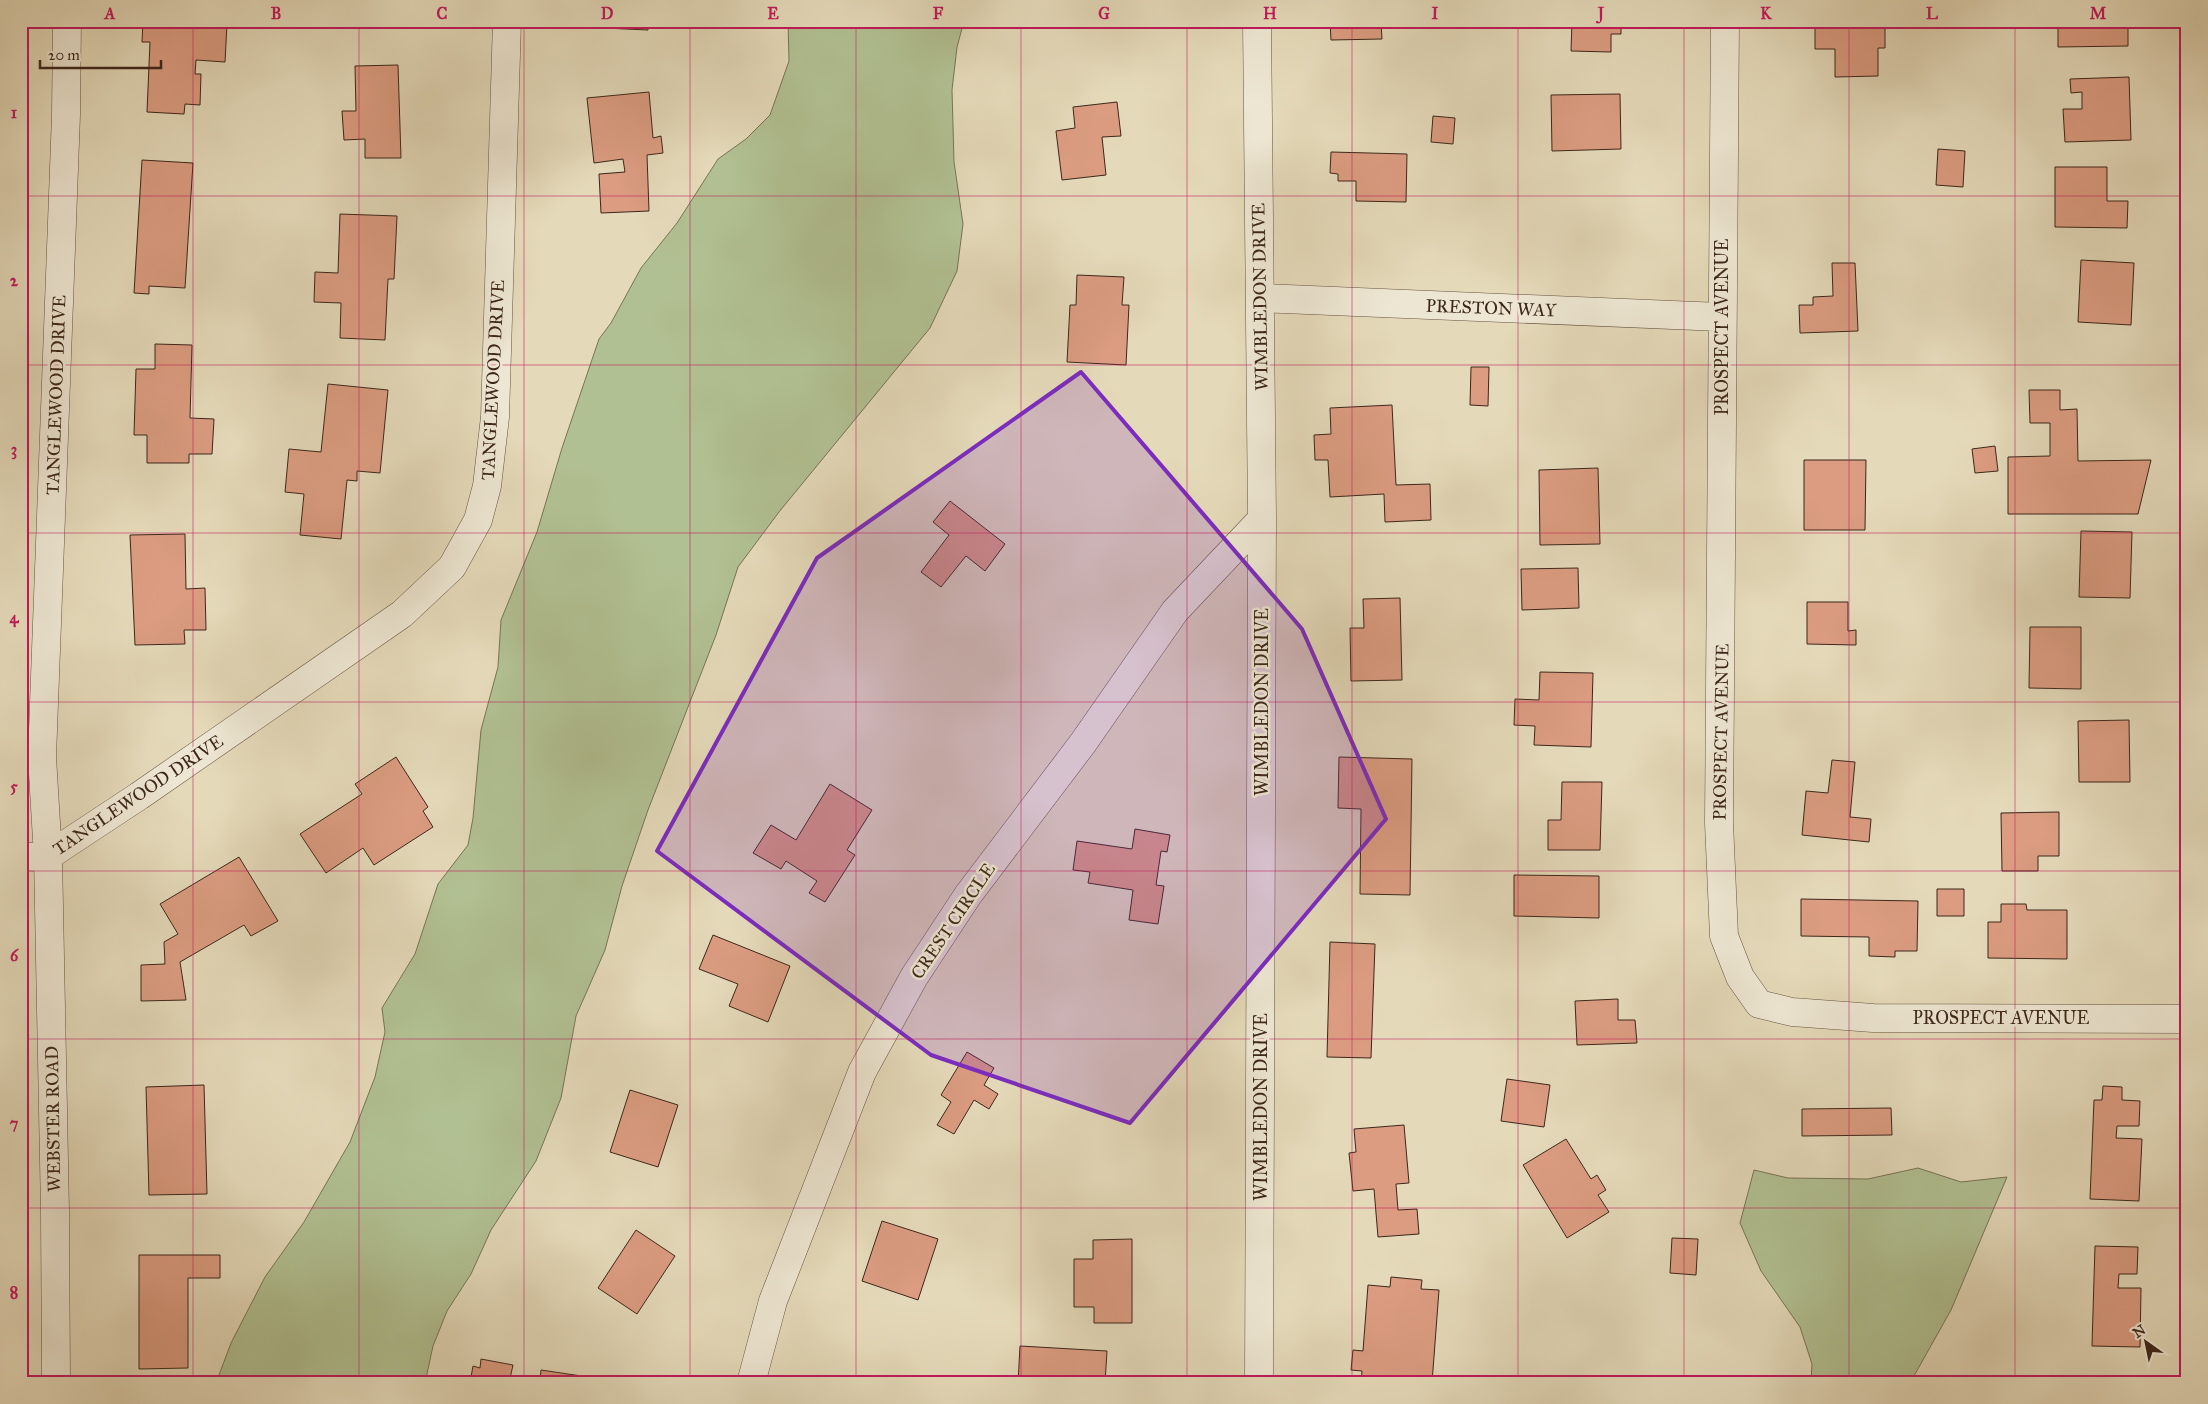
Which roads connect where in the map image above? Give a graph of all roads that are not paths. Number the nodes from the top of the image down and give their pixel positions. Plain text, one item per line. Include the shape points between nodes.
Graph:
1 (67, 21) edge
2 (507, 21) edge
3 (1257, 21) edge
4 (1725, 21) edge
5 (1261, 298) junction
6 (1722, 317) junction
7 (1262, 519) junction
8 (34, 856) edge
9 (2187, 1018) edge
10 (56, 1383) edge
11 (752, 1383) edge
12 (1259, 1383) edge

1 - 8 street, TANGLEWOOD DRIVE via 42,757
2 - 8 street, TANGLEWOOD DRIVE via 495,417 488,486 474,528 452,567 402,614 139,796
3 - 5 street, WIMBLEDON DRIVE
4 - 6 street, PROSPECT AVENUE
5 - 6 street, PRESTON WAY
5 - 7 street, WIMBLEDON DRIVE
6 - 9 street, PROSPECT AVENUE via 1719,822 1724,936 1740,977 1759,1004 1792,1012 1873,1018
7 - 11 street, CREST CIRCLE via 1175,611 1083,744 968,895 914,977 858,1080 773,1301
7 - 12 street, WIMBLEDON DRIVE
8 - 10 street, WEBSTER ROAD via 55,1202

